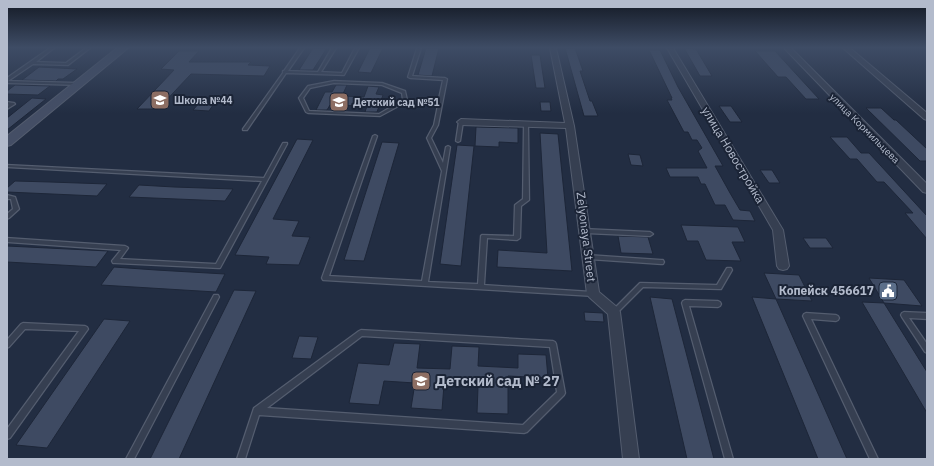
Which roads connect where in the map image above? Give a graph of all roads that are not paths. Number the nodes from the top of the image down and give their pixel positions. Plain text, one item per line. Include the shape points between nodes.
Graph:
1 (23, 70) edge
2 (96, 70) edge
3 (321, 70) edge
4 (345, 70) edge
5 (412, 70) edge
6 (558, 70) edge
7 (683, 70) edge
8 (808, 70) edge
9 (872, 70) edge
10 (284, 72) joint
11 (319, 73) junction
12 (7, 81) edge
13 (78, 84) junction
14 (405, 101) junction
15 (7, 103) edge
16 (440, 104) junction
17 (7, 108) edge
18 (927, 117) edge
19 (461, 122) joint
20 (526, 124) junction
21 (570, 126) junction
22 (245, 129) dead end
23 (375, 136) dead end
24 (458, 141) dead end
25 (7, 142) edge
26 (285, 144) dead end
27 (448, 147) dead end
28 (7, 166) edge
29 (444, 171) junction
30 (265, 180) junction
31 (927, 190) edge
32 (7, 197) edge
33 (7, 217) edge
34 (585, 231) junction
35 (650, 234) dead end
36 (7, 240) edge
37 (588, 258) junction
38 (661, 262) dead end
39 (782, 266) dead end
40 (729, 270) dead end
41 (425, 284) junction
42 (481, 287) junction
43 (593, 294) junction
44 (216, 297) dead end
45 (718, 304) dead end
46 (614, 312) junction
47 (927, 316) edge
48 (836, 318) dead end
49 (7, 345) edge
50 (927, 350) edge
51 (257, 410) junction
52 (7, 435) edge
53 (130, 459) edge
54 (241, 459) edge
55 (631, 459) edge
56 (729, 459) edge
57 (874, 459) edge

1 - 12 lane
2 - 13 main road
3 - 11 lane
4 - 11 lane via 343,74
5 - 16 lane via 410,77 445,79
6 - 21 street, Zelyonaya Street
7 - 39 street, улица Новостройка via 778,230
8 - 31 street, улица Кормильцева
9 - 18 street
10 - 11 lane
10 - 22 lane
12 - 13 lane
13 - 25 main road
14 - 14 lane via 404,92 382,84 334,82 309,87 301,98 308,112 380,115
14 - 16 lane
15 - 17 lane via 12,104
16 - 29 lane via 436,126 429,138
19 - 20 street
19 - 24 lane
20 - 21 street
20 - 42 lane via 526,200 518,205 517,238 484,236
21 - 34 street, Zelyonaya Street
23 - 41 lane via 325,278
26 - 30 lane
27 - 29 lane
28 - 30 lane
29 - 41 lane
30 - 36 lane via 218,266 115,261 125,248
32 - 33 lane via 13,198 16,209
34 - 35 lane
34 - 37 street, Zelyonaya Street
37 - 38 lane
37 - 43 street, Zelyonaya Street
40 - 46 lane via 719,287 642,285
41 - 42 lane
42 - 43 lane
43 - 46 street, Zelyonaya Street
44 - 53 lane
45 - 56 lane via 685,303
46 - 55 street
47 - 50 lane via 904,315
48 - 57 lane via 806,316
49 - 52 lane via 23,326 85,329
51 - 51 lane via 524,429 560,393 553,344 361,333
51 - 54 lane

